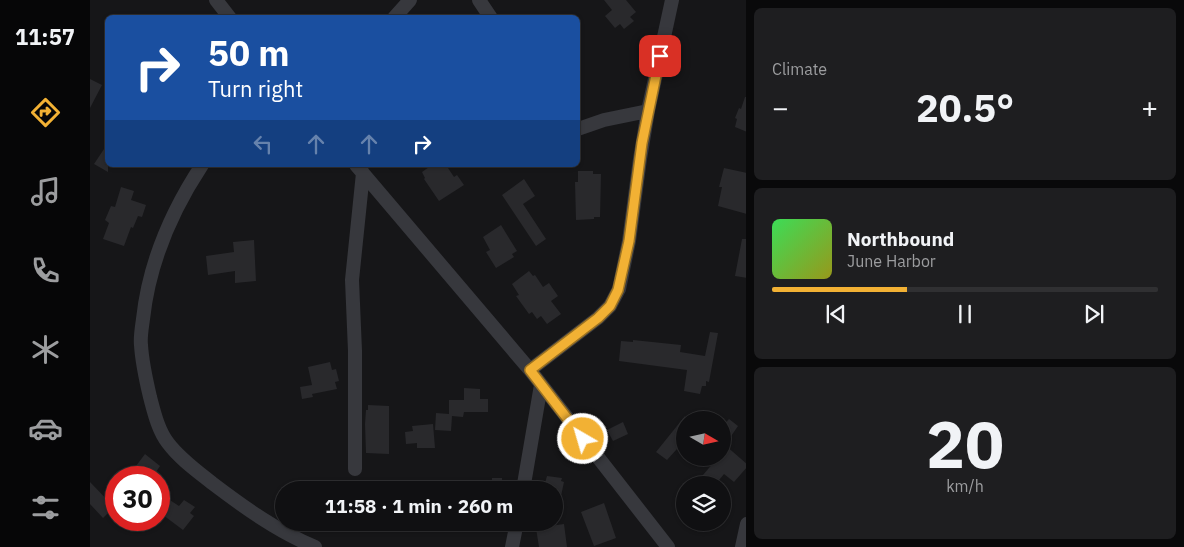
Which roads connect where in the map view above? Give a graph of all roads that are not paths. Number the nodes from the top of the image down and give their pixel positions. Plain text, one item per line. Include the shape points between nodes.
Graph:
1 (216, 0) edge
2 (410, 0) edge
3 (479, 0) edge
4 (672, 0) edge
5 (228, 15) edge
6 (397, 15) edge
7 (489, 15) edge
8 (648, 111) junction
9 (580, 128) edge
10 (201, 167) edge
11 (359, 169) edge
12 (530, 370) junction
13 (542, 385) junction
14 (355, 469) dead end
15 (525, 481) edge
16 (746, 524) edge
17 (515, 531) edge
18 (314, 547) edge
19 (512, 547) edge
20 (668, 547) edge
21 (742, 547) edge

1 - 5 street
2 - 6 street
3 - 7 street
4 - 8 street
8 - 9 street
8 - 12 street via 629,241 618,290 610,306 598,318
10 - 18 street via 167,228 146,297 141,343 156,417 167,442 188,464 245,509 290,537
11 - 12 street
11 - 14 street via 352,280
12 - 13 street
13 - 15 street
13 - 20 street
16 - 21 street
17 - 19 street

